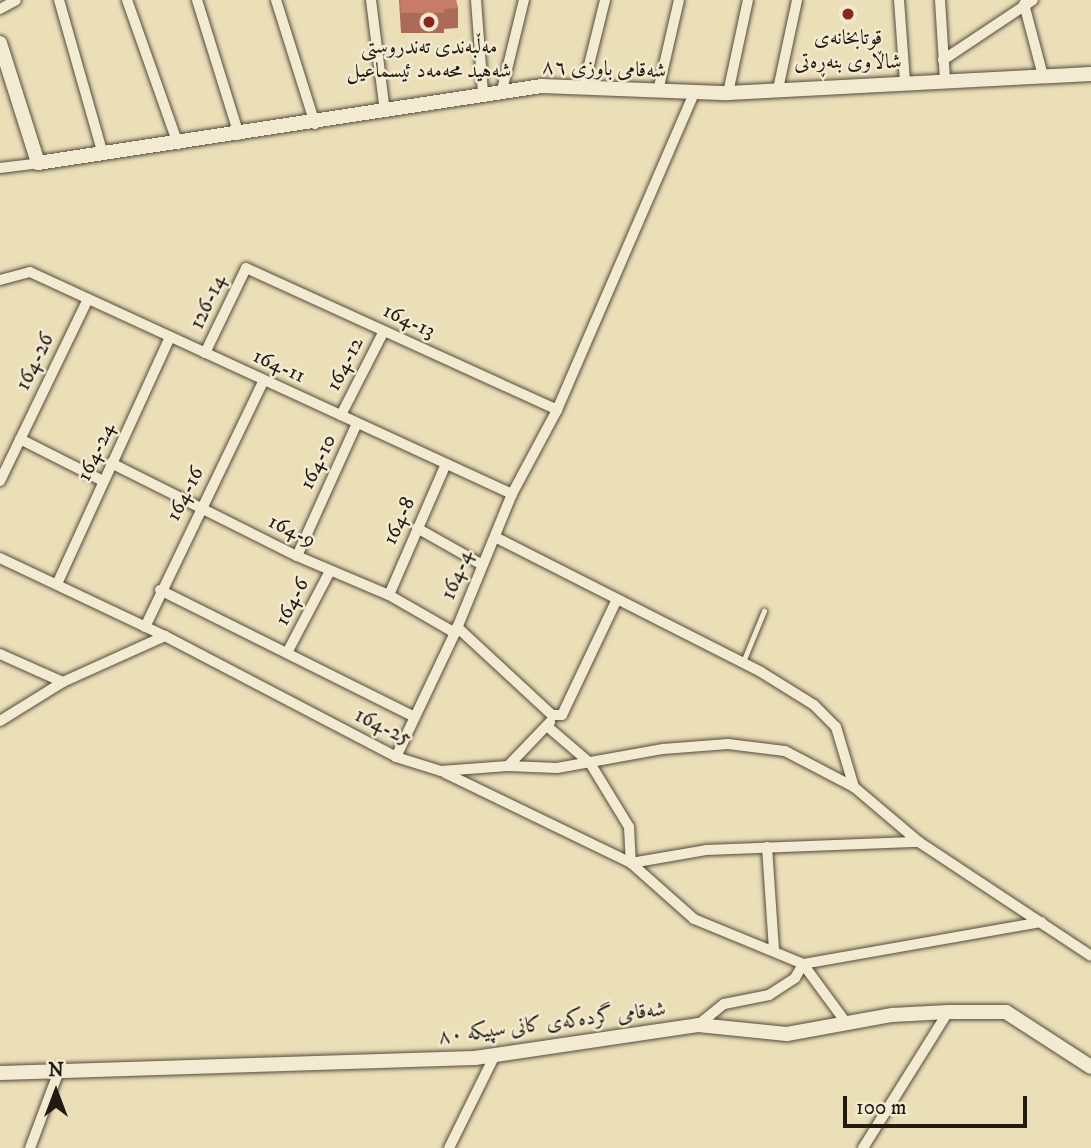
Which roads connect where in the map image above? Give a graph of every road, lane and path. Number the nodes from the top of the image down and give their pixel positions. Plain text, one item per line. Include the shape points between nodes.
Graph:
1 (16, 0) edge
2 (60, 0) edge
3 (127, 0) edge
4 (197, 0) edge
5 (276, 0) edge
6 (370, 0) edge
7 (476, 0) edge
8 (524, 0) edge
9 (605, 0) edge
10 (679, 0) edge
11 (748, 0) edge
12 (797, 0) edge
13 (899, 0) edge
14 (940, 0) edge
15 (1033, 0) edge
16 (1024, 4) edge
17 (0, 9) edge
18 (0, 43) edge
19 (943, 60) junction
20 (1091, 74) edge
21 (1043, 76) junction
22 (945, 79) junction
23 (905, 82) junction
24 (584, 85) junction
25 (778, 89) junction
26 (502, 90) junction
27 (658, 91) junction
28 (483, 93) junction
29 (694, 93) junction
30 (728, 93) junction
31 (386, 112) junction
32 (315, 124) junction
33 (239, 135) junction
34 (178, 144) junction
35 (103, 154) junction
36 (38, 163) junction
37 (1, 167) edge
38 (246, 268) joint
39 (0, 280) edge
40 (88, 299) junction
41 (384, 331) junction
42 (170, 337) junction
43 (205, 353) junction
44 (264, 380) junction
45 (557, 410) junction
46 (341, 415) junction
47 (357, 423) junction
48 (20, 439) junction
49 (5, 459) edge
50 (111, 463) junction
51 (446, 464) junction
52 (0, 481) edge
53 (103, 481) junction
54 (512, 494) junction
55 (200, 508) junction
56 (416, 528) junction
57 (495, 537) junction
58 (297, 556) junction
59 (0, 558) edge
60 (481, 565) junction
61 (330, 571) junction
62 (57, 584) junction
63 (160, 590) junction
64 (389, 594) junction
65 (617, 599) junction
66 (764, 611) dead end
67 (145, 627) junction
68 (456, 630) junction
69 (165, 636) junction
70 (288, 651) junction
71 (0, 654) edge
72 (743, 663) junction
73 (63, 682) junction
74 (552, 715) junction
75 (413, 716) junction
76 (0, 721) edge
77 (548, 727) junction
78 (396, 757) junction
79 (590, 762) junction
80 (508, 766) junction
81 (441, 771) junction
82 (855, 787) junction
83 (919, 842) junction
84 (767, 847) junction
85 (631, 863) junction
86 (1041, 922) junction
87 (774, 951) junction
88 (1091, 956) edge
89 (803, 964) junction
90 (948, 1012) junction
91 (847, 1024) junction
92 (698, 1025) junction
93 (495, 1055) junction
94 (1091, 1067) edge
95 (61, 1068) junction
96 (0, 1073) edge
97 (31, 1145) edge
98 (45, 1148) edge
99 (449, 1148) edge
100 (863, 1148) edge

1 - 17 street
2 - 35 street
3 - 34 street
4 - 33 street
5 - 32 street
6 - 31 street
7 - 28 street
8 - 26 street
9 - 24 street
10 - 27 street
11 - 30 street
12 - 25 street
13 - 23 street
14 - 19 street
15 - 16 street
16 - 19 street
16 - 21 street
18 - 36 street
19 - 22 street
20 - 21 street, شەقامی باوزی ٨٦
21 - 22 street, شەقامی باوزی ٨٦
22 - 23 street, شەقامی باوزی ٨٦
23 - 25 street, شەقامی باوزی ٨٦
24 - 26 street, شەقامی باوزی ٨٦
24 - 27 street, شەقامی باوزی ٨٦
25 - 30 street, شەقامی باوزی ٨٦
26 - 28 street, شەقامی باوزی ٨٦
27 - 29 street, شەقامی باوزی ٨٦
28 - 31 street, شەقامی باوزی ٨٦
29 - 30 street, شەقامی باوزی ٨٦
29 - 45 street, 164-4
31 - 32 street, شەقامی باوزی ٨٦
32 - 33 street, شەقامی باوزی ٨٦
33 - 34 street, شەقامی باوزی ٨٦
34 - 35 street, شەقامی باوزی ٨٦
35 - 36 street, شەقامی باوزی ٨٦
36 - 37 street
38 - 41 street, 164-13
38 - 43 street, 126-14
39 - 40 street, 164-11 via 30,272
40 - 42 street, 164-11
40 - 48 street, 164-26
41 - 45 street, 164-13
41 - 46 street, 164-12
42 - 43 street, 164-11
42 - 50 street, 164-24
43 - 44 street, 164-11
44 - 46 street, 164-11
44 - 55 street, 164-16
45 - 54 street, 164-4
46 - 47 street, 164-11
47 - 51 street, 164-11
47 - 58 street, 164-10
48 - 49 street, 164-26
48 - 53 street
49 - 52 street, 164-26
50 - 53 street, 164-24
50 - 55 street, 164-9
51 - 54 street, 164-11
51 - 56 street, 164-8
53 - 62 street, 164-24
54 - 57 street, 164-4
55 - 58 street, 164-9
55 - 63 street, 164-16
56 - 60 street
56 - 64 street, 164-8
57 - 60 street, 164-4
57 - 65 street
58 - 61 street, 164-9
59 - 62 street, 164-25
60 - 68 street, 164-4
61 - 64 street, 164-9
61 - 70 street, 164-6
62 - 67 street, 164-25
63 - 67 street, 164-16
63 - 70 street
64 - 68 street, 164-9
65 - 72 street
65 - 74 street via 562,715
66 - 72 lane
67 - 69 street, 164-25
68 - 74 street, 164-9
68 - 75 street, 164-4
69 - 73 street
69 - 78 street, 164-25
70 - 75 street
71 - 73 street
72 - 82 street via 827,716 843,740
73 - 76 street
74 - 77 street
75 - 78 street, 164-4
77 - 79 street
77 - 80 street
78 - 81 street, 164-25
79 - 80 street, 164-25 via 557,768
79 - 82 street, 164-25 via 728,744 785,751
79 - 85 street via 629,827
80 - 81 street, 164-25
81 - 85 street
82 - 83 street
83 - 84 street
83 - 86 street
84 - 85 street via 706,850
84 - 87 street
85 - 87 street via 694,919
86 - 88 street
86 - 89 street
87 - 89 street
89 - 91 street
89 - 92 street via 795,978 769,995 724,1004
90 - 91 street, شەقامی گردەکەی کانی سپیکە ٨٠ via 891,1015
90 - 94 street, شەقامی گردەکەی کانی سپیکە ٨٠ via 1006,1012
90 - 100 street
91 - 92 street, شەقامی گردەکەی کانی سپیکە ٨٠ via 787,1034
92 - 93 street, شەقامی گردەکەی کانی سپیکە ٨٠
93 - 95 street, شەقامی گردەکەی کانی سپیکە ٨٠
93 - 99 street
95 - 96 street, شەقامی گردەکەی کانی سپیکە ٨٠
95 - 97 street
97 - 98 street

